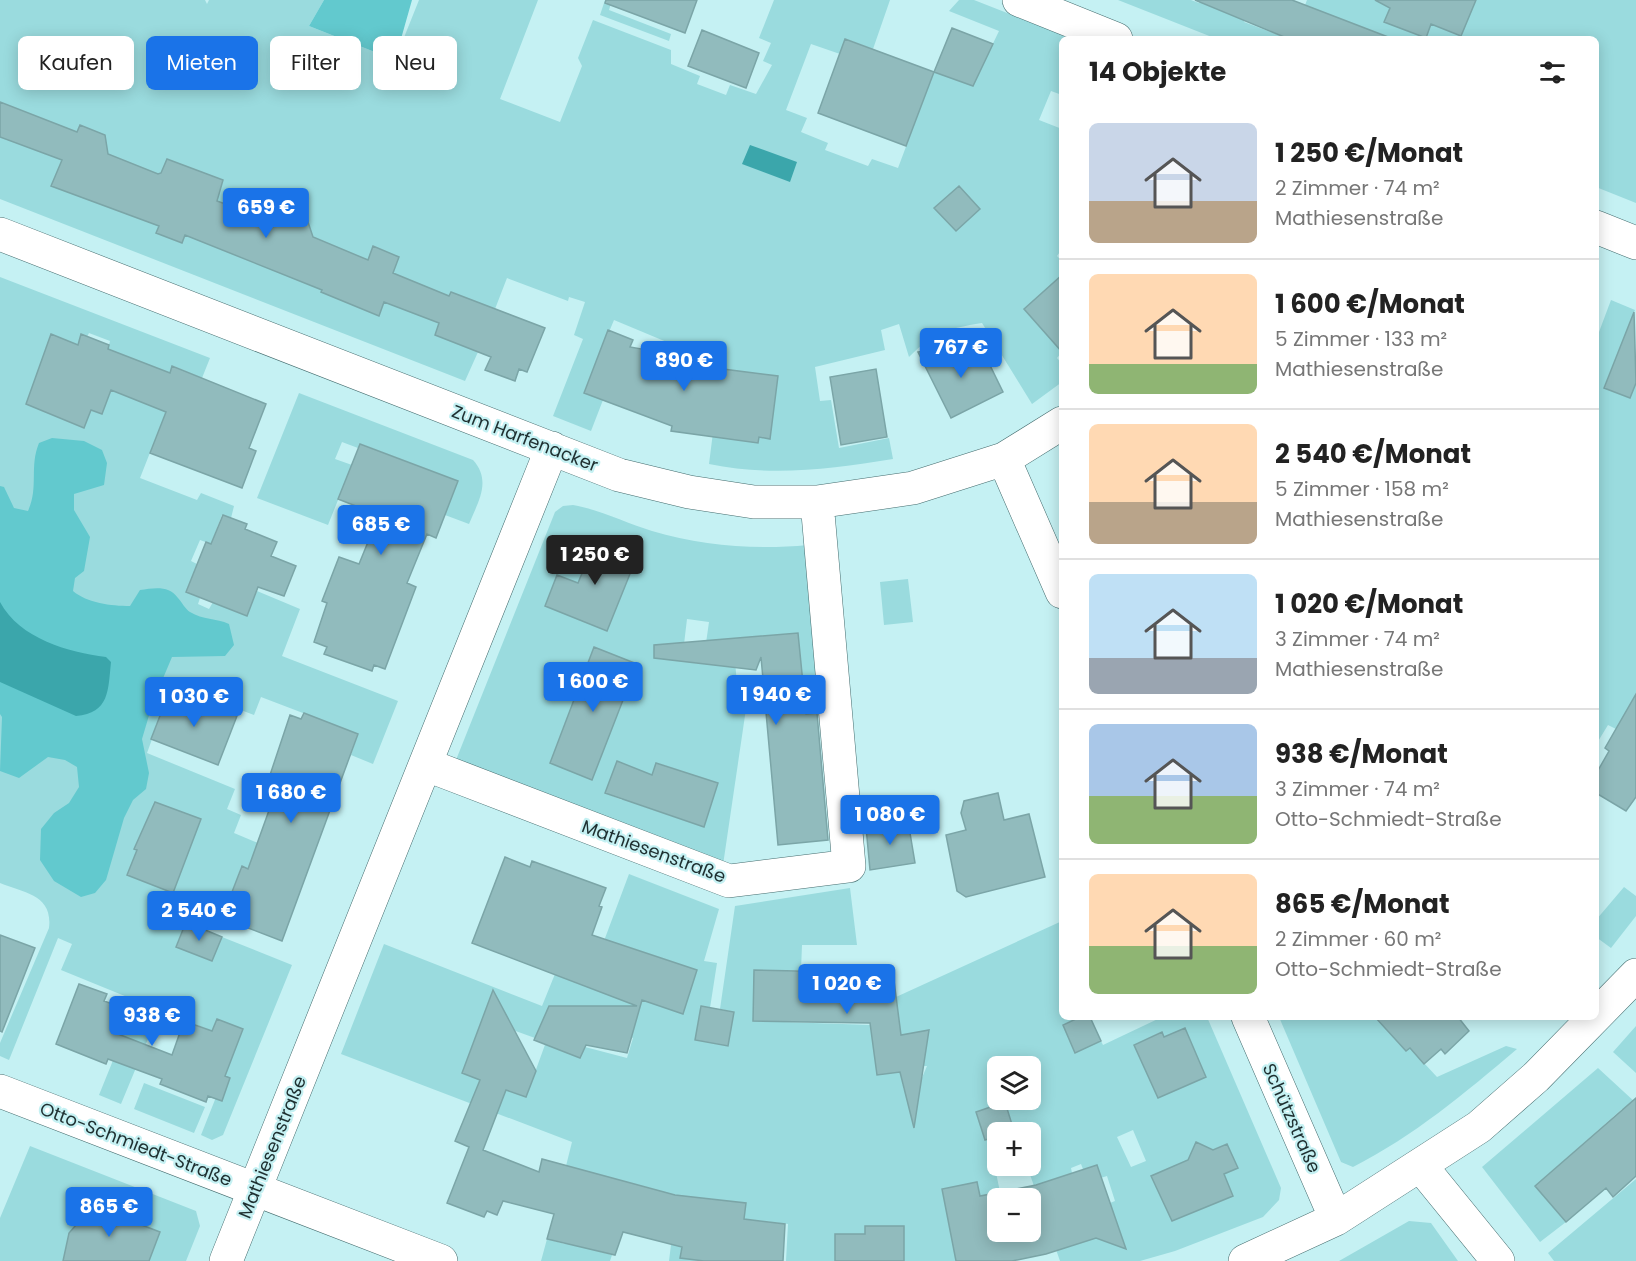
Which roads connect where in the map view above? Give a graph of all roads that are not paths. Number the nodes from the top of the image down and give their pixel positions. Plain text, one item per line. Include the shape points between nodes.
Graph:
1 (1019, 0) edge
2 (1109, 36) edge
3 (1599, 228) edge
4 (0, 234) edge
5 (1636, 243) edge
6 (1059, 425) edge
7 (552, 448) junction
8 (1004, 459) junction
9 (817, 502) junction
10 (1059, 585) edge
11 (427, 765) junction
12 (1636, 975) edge
13 (1599, 1013) edge
14 (1249, 1020) edge
15 (1592, 1020) edge
16 (0, 1091) edge
17 (1420, 1165) junction
18 (255, 1189) junction
19 (1336, 1219) junction
20 (226, 1261) edge
21 (441, 1261) edge
22 (1245, 1261) edge
23 (1497, 1261) edge

1 - 2 street
3 - 5 street
4 - 7 street, Zum Harfenacker
6 - 8 street, Zum Harfenacker
7 - 9 street, Zum Harfenacker via 619,475 689,492 754,502
7 - 11 street, Mathiesenstraße
8 - 9 street, Zum Harfenacker via 913,488
8 - 10 street
9 - 11 street, Mathiesenstraße via 849,866 729,881
11 - 18 street, Mathiesenstraße
12 - 13 street
14 - 19 street, Schützstraße
15 - 17 street via 1479,1127
16 - 18 street, Otto-Schmiedt-Straße
17 - 19 street
17 - 23 street
18 - 20 street, Mathiesenstraße
18 - 21 street, Otto-Schmiedt-Straße
19 - 22 street

